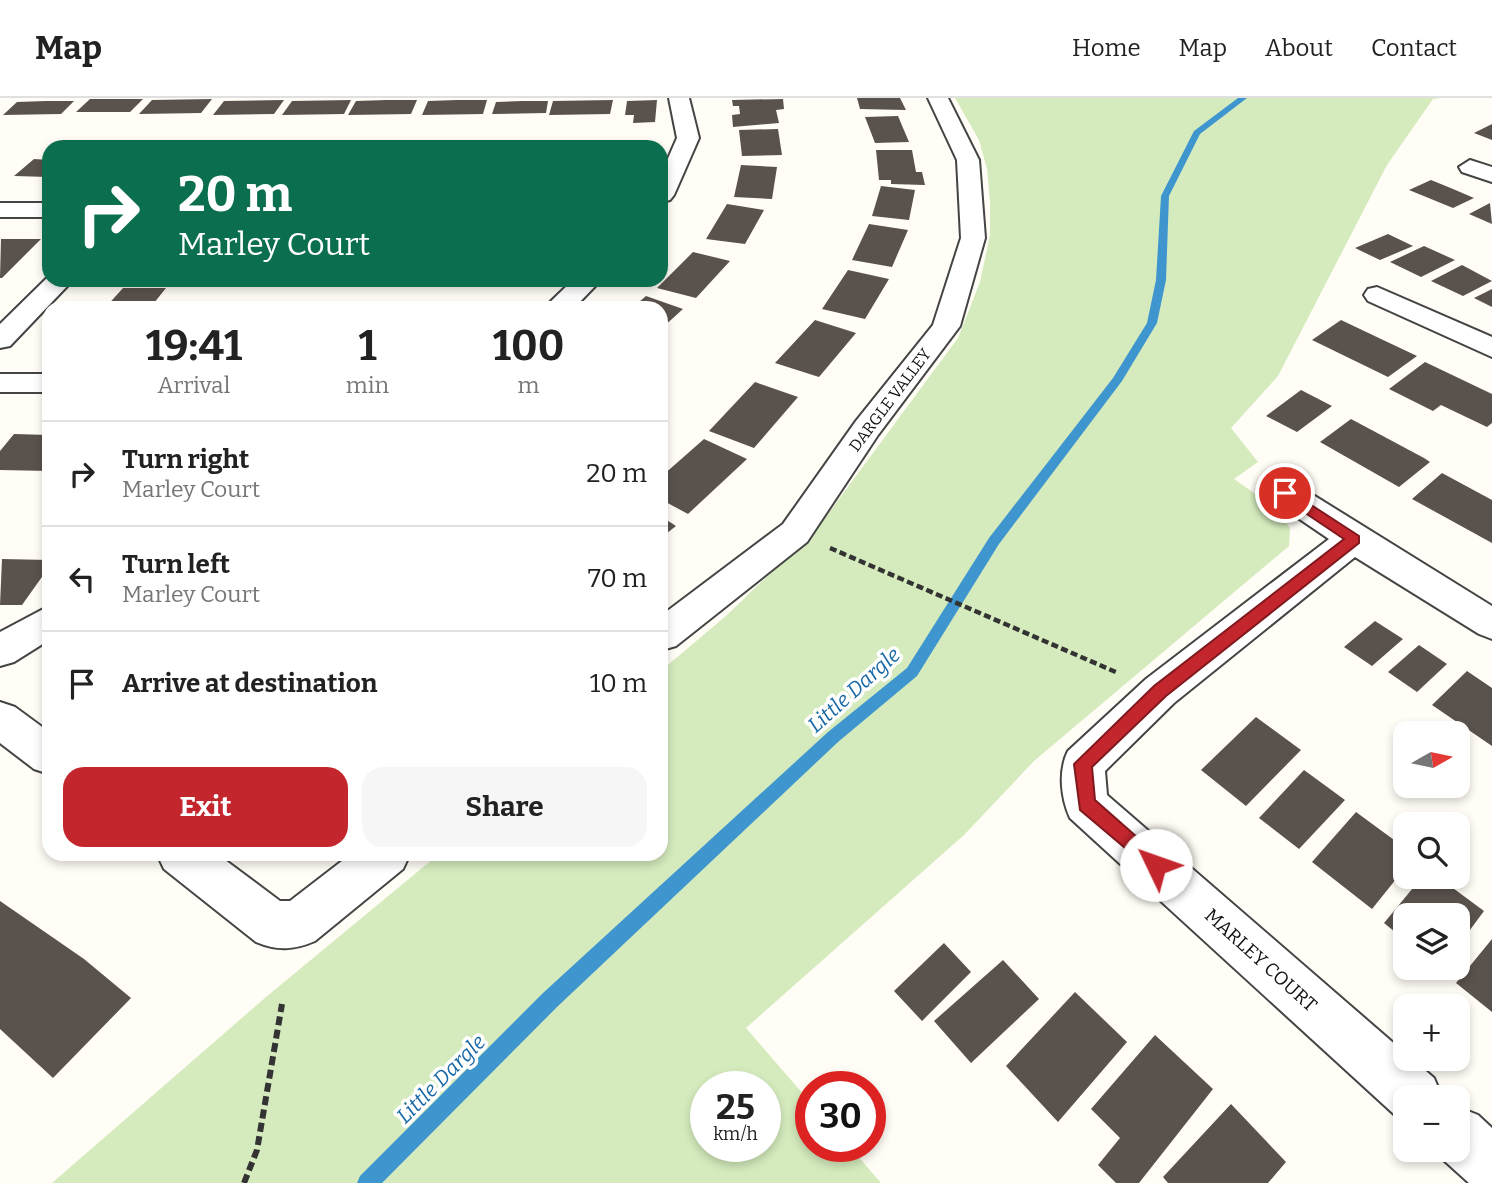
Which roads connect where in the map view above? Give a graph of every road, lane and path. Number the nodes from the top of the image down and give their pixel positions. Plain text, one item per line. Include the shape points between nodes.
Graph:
1 (679, 98) edge
2 (938, 98) edge
3 (1470, 167) dead end
4 (1492, 175) edge
5 (668, 182) edge
6 (0, 210) edge
7 (42, 210) edge
8 (54, 287) edge
9 (580, 287) edge
10 (1377, 295) dead end
11 (566, 301) edge
12 (0, 340) edge
13 (1492, 348) edge
14 (0, 383) edge
15 (42, 383) edge
16 (1285, 493) dead end
17 (1354, 539) junction
18 (825, 545) dead end
19 (1492, 624) edge
20 (42, 625) edge
21 (668, 630) edge
22 (0, 651) edge
23 (1160, 691) junction
24 (0, 719) edge
25 (42, 750) edge
26 (189, 861) edge
27 (378, 861) edge
28 (282, 1004) dead end
29 (1402, 1085) edge
30 (1470, 1146) edge
31 (1492, 1166) edge
32 (244, 1183) edge

1 - 5 street via 688,138
2 - 21 street, DARGLE VALLEY via 968,160 973,238 946,326 867,428 795,533
3 - 4 street
6 - 7 street
8 - 12 street
9 - 11 street
10 - 13 street
14 - 15 street
16 - 17 street
17 - 19 street
17 - 23 street, MARLEY COURT
18 - 23 path
20 - 22 street
23 - 29 street, MARLEY COURT via 1083,764 1086,804
24 - 25 street
26 - 27 street via 273,925 298,924
28 - 32 path via 257,1150
30 - 31 street

